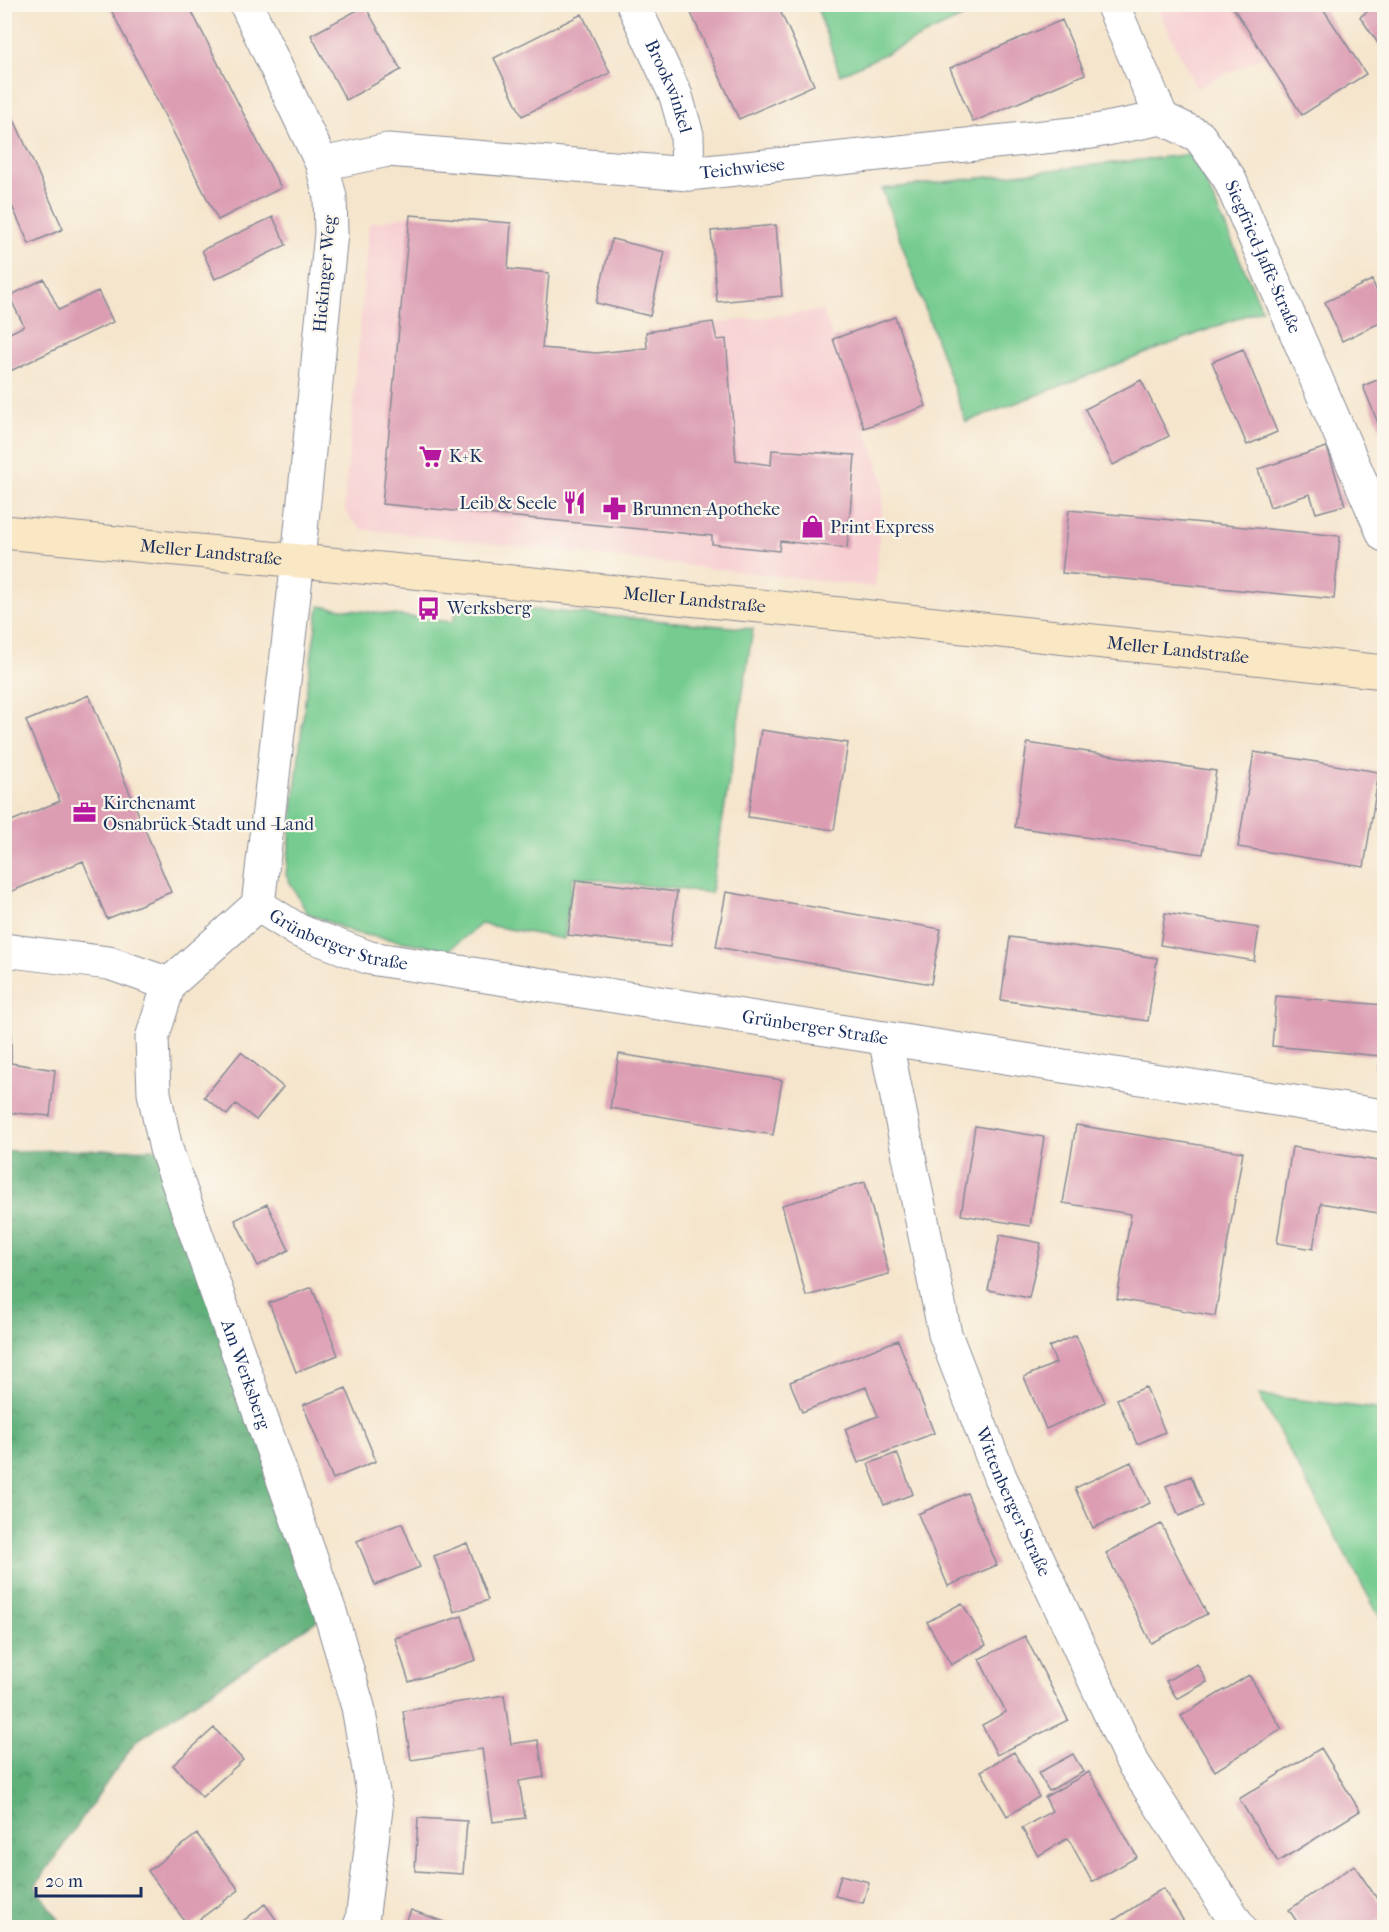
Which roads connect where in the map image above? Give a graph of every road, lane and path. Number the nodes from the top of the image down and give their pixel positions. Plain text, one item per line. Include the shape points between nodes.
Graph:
1 (246, 4) edge
2 (633, 4) edge
3 (1112, 4) edge
4 (1162, 118) junction
5 (322, 164) junction
6 (688, 174) junction
7 (4, 532) edge
8 (1384, 534) edge
9 (298, 560) junction
10 (1384, 672) edge
11 (258, 905) junction
12 (4, 951) edge
13 (169, 984) junction
14 (885, 1038) junction
15 (1384, 1116) edge
16 (359, 1928) edge
17 (1240, 1928) edge

1 - 5 street, Hickinger Weg
2 - 6 street, Brookwinkel via 676,96 687,135
3 - 4 street
4 - 6 street, Teichwiese via 1091,132
4 - 8 street, Siegfried-Jaffe-Straße via 1199,136 1229,178
5 - 6 street, Teichwiese via 388,150
5 - 9 street, Hickinger Weg via 330,197 331,233
7 - 9 street, Meller Landstraße
9 - 10 street, Meller Landstraße
9 - 11 street, Grünberger Straße
11 - 13 street, Grünberger Straße
11 - 14 street, Grünberger Straße via 299,931 370,958
12 - 13 street via 109,963
13 - 16 street, Am Werksberg via 152,1038 154,1093 166,1149 326,1601 358,1707 376,1809
14 - 15 street, Grünberger Straße
14 - 17 street, Wittenberger Straße via 945,1334 1000,1477 1133,1763

